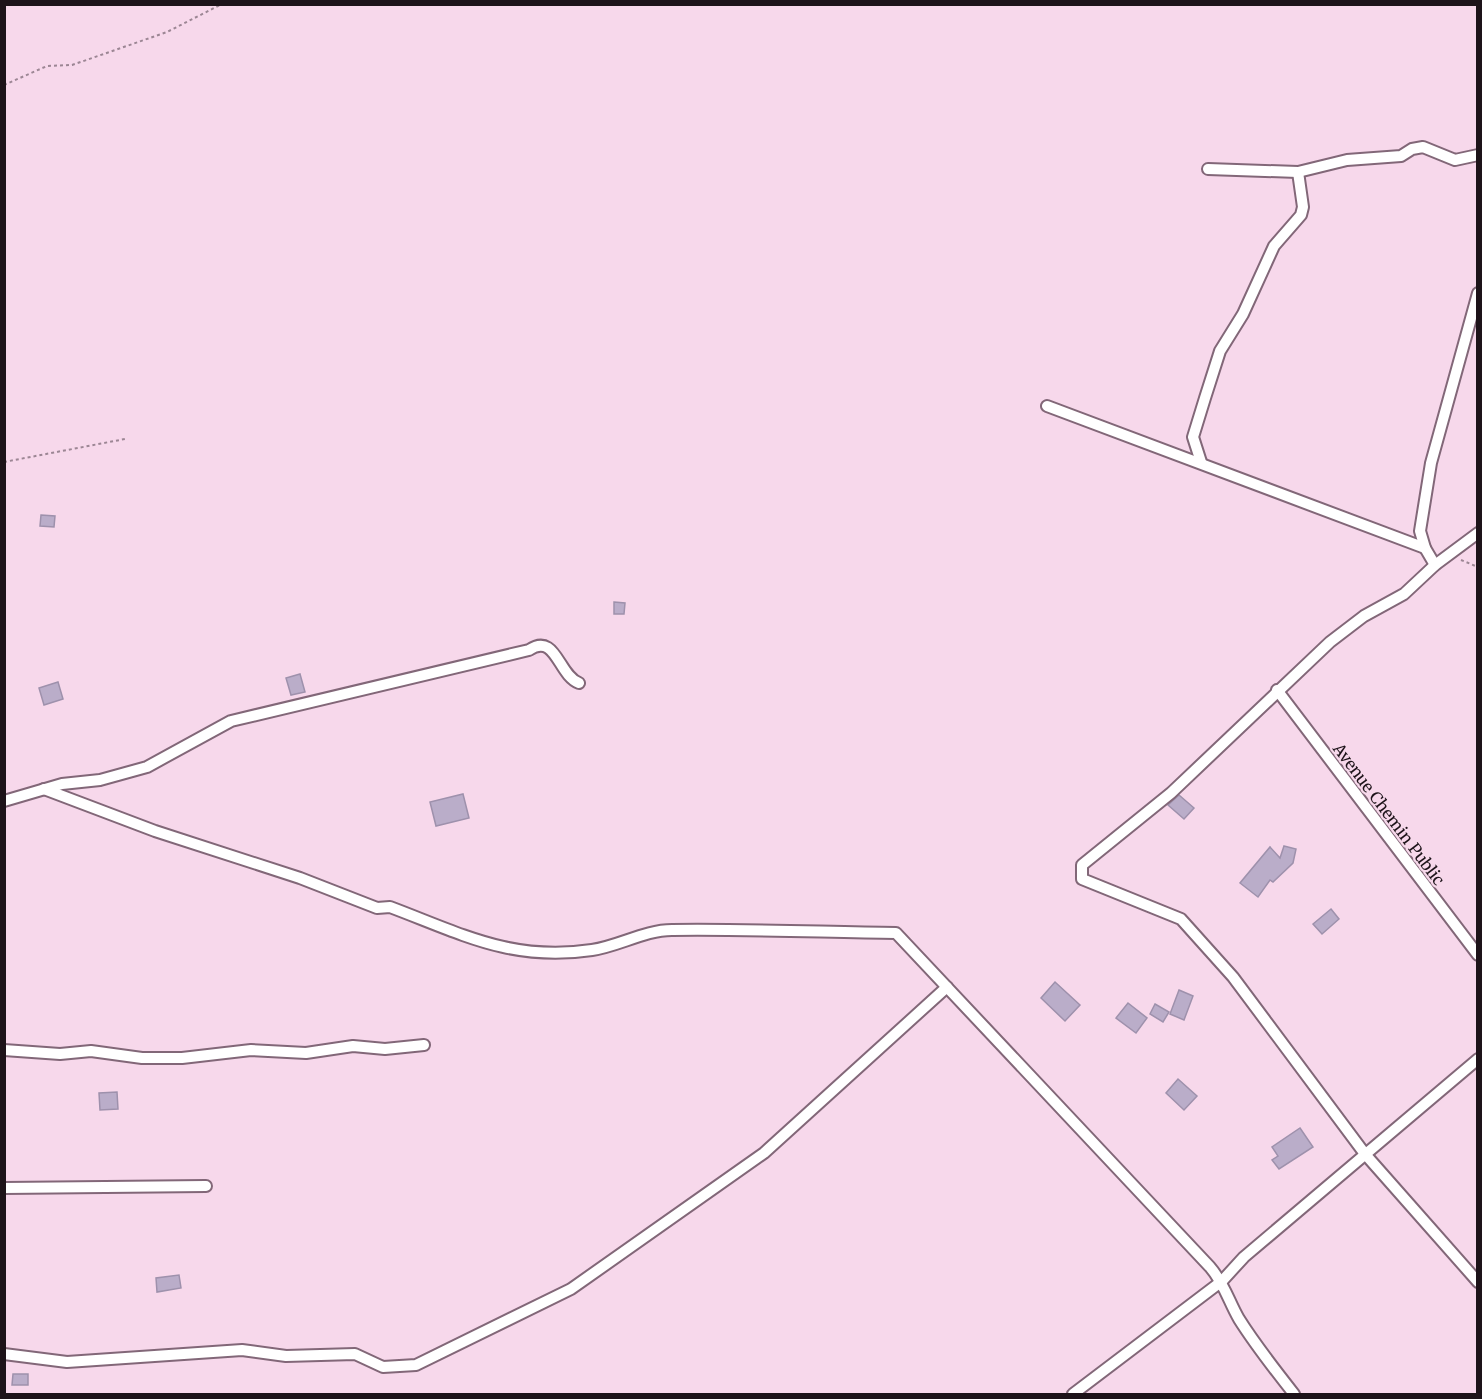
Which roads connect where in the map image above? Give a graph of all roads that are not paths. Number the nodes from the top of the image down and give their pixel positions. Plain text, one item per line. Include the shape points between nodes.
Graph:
1 (1478, 156) edge
2 (1208, 169) dead end
3 (1298, 172) junction
4 (1478, 293) edge
5 (1047, 406) dead end
6 (1201, 462) junction
7 (1478, 533) edge
8 (1425, 548) junction
9 (1435, 565) junction
10 (579, 682) dead end
11 (1277, 690) junction
12 (44, 789) junction
13 (4, 801) edge
14 (1478, 956) edge
15 (946, 987) junction
16 (424, 1045) dead end
17 (4, 1050) edge
18 (1478, 1059) edge
19 (1365, 1154) junction
20 (206, 1186) dead end
21 (4, 1188) edge
22 (1222, 1281) junction
23 (1478, 1282) edge
24 (4, 1354) edge
25 (1073, 1395) edge
26 (1294, 1395) edge

1 - 3 street via 1455,160 1423,147 1401,156 1347,160
2 - 3 street
3 - 6 street via 1301,215 1274,246 1243,314 1220,351 1204,398 1193,437
4 - 8 street via 1431,463 1420,531
5 - 6 street
6 - 8 street
7 - 9 street
8 - 9 street
9 - 11 street via 1404,594 1364,616 1330,642
10 - 12 street via 565,674 553,652 536,645 529,650 231,721 147,767
11 - 14 street, Avenue Chemin Public
11 - 19 street via 1172,794 1082,865 1082,879 1181,919 1233,977
12 - 13 street
12 - 15 street via 377,908 390,907 471,940 516,951 561,954 596,950 668,930 896,933
15 - 22 street
15 - 24 street via 764,1153 571,1288 416,1365 384,1367 355,1354 286,1356 242,1350 67,1362
16 - 17 street via 385,1049 353,1046 306,1053 251,1050 172,1058 92,1051
18 - 19 street
19 - 22 street
19 - 23 street
20 - 21 street
22 - 25 street
22 - 26 street via 1238,1318

